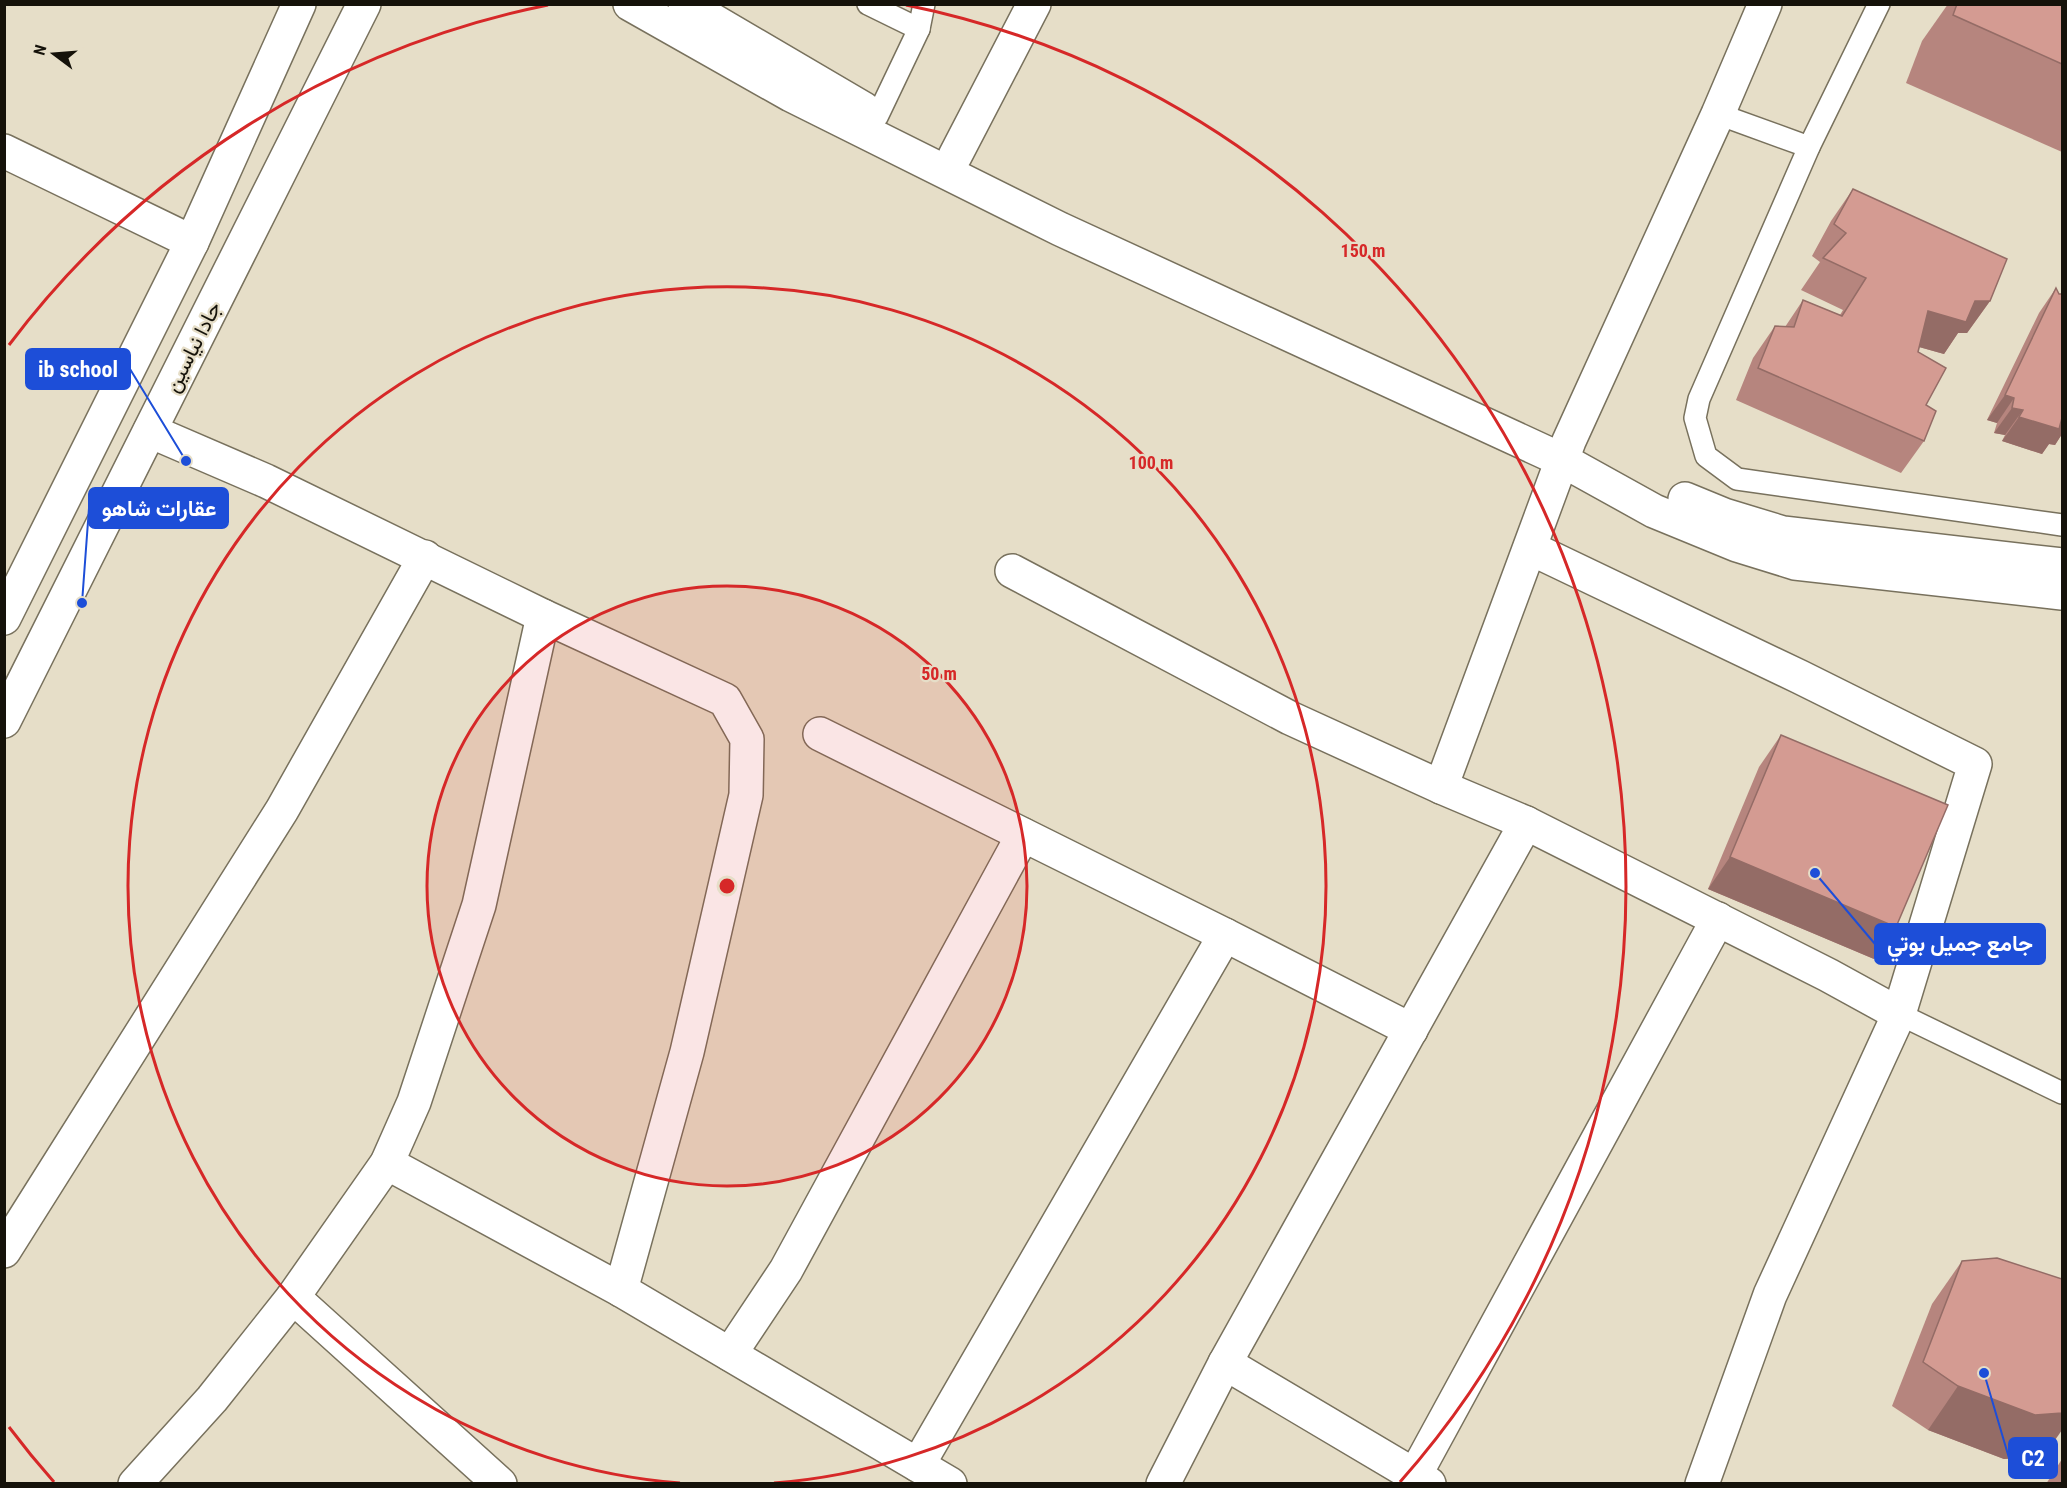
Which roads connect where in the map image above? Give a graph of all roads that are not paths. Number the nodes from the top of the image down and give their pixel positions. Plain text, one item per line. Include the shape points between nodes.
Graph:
1 (299, 4) edge
2 (364, 4) edge
3 (630, 4) edge
4 (685, 4) edge
5 (868, 4) edge
6 (924, 4) edge
7 (1034, 4) edge
8 (1765, 4) edge
9 (1879, 4) edge
10 (919, 29) junction
11 (1718, 114) junction
12 (877, 117) junction
13 (1809, 147) junction
14 (4, 151) edge
15 (955, 156) junction
16 (192, 242) junction
17 (163, 301) junction
18 (206, 322) junction
19 (150, 431) junction
20 (1565, 451) junction
21 (2062, 525) edge
22 (1530, 548) junction
23 (425, 557) junction
24 (2062, 565) edge
25 (1012, 571) dead end
26 (2062, 593) edge
27 (543, 616) junction
28 (4, 618) edge
29 (4, 721) edge
30 (820, 734) dead end
31 (1441, 787) junction
32 (1526, 823) junction
33 (1023, 835) junction
34 (1719, 919) junction
35 (1225, 935) junction
36 (1899, 1014) junction
37 (1412, 1030) junction
38 (2062, 1093) edge
39 (387, 1163) junction
40 (4, 1251) edge
41 (621, 1290) junction
42 (294, 1297) junction
43 (730, 1354) junction
44 (1225, 1364) junction
45 (918, 1465) junction
46 (1422, 1479) edge
47 (135, 1484) edge
48 (500, 1484) edge
49 (950, 1484) edge
50 (1163, 1484) edge
51 (1702, 1484) edge

1 - 16 street
2 - 18 street, جادا نیاسین
3 - 20 street via 791,95 1060,229
4 - 12 street
5 - 10 lane
6 - 10 lane
7 - 15 street
8 - 11 street
9 - 13 lane
10 - 12 lane
11 - 13 lane
11 - 20 street
12 - 15 street
13 - 21 lane via 1699,399 1695,418 1706,456 1737,479
14 - 16 street
15 - 20 street
16 - 17 street
17 - 18 street
17 - 28 street
18 - 19 street, جادا نیاسین
19 - 23 street
19 - 29 street, جادا نیاسین
20 - 22 street
20 - 24 street via 1724,515 1783,533
20 - 26 street via 1654,511 1737,545 1795,563
22 - 31 street
22 - 36 street via 1975,764
23 - 27 street
23 - 40 street via 282,810
25 - 31 street via 1290,718
27 - 39 street via 479,904 414,1102
27 - 41 street via 725,700 747,739 746,795 687,1052
30 - 33 street
31 - 32 street
32 - 34 street
32 - 37 street
33 - 35 street
33 - 43 street via 786,1270
34 - 36 street
34 - 46 street
35 - 37 street
35 - 45 street
36 - 38 lane
36 - 51 street via 1770,1295
37 - 44 street
39 - 41 street
39 - 42 street
41 - 43 street
42 - 47 street via 212,1399
42 - 48 street
43 - 45 street
44 - 46 street
44 - 50 street
45 - 49 street

